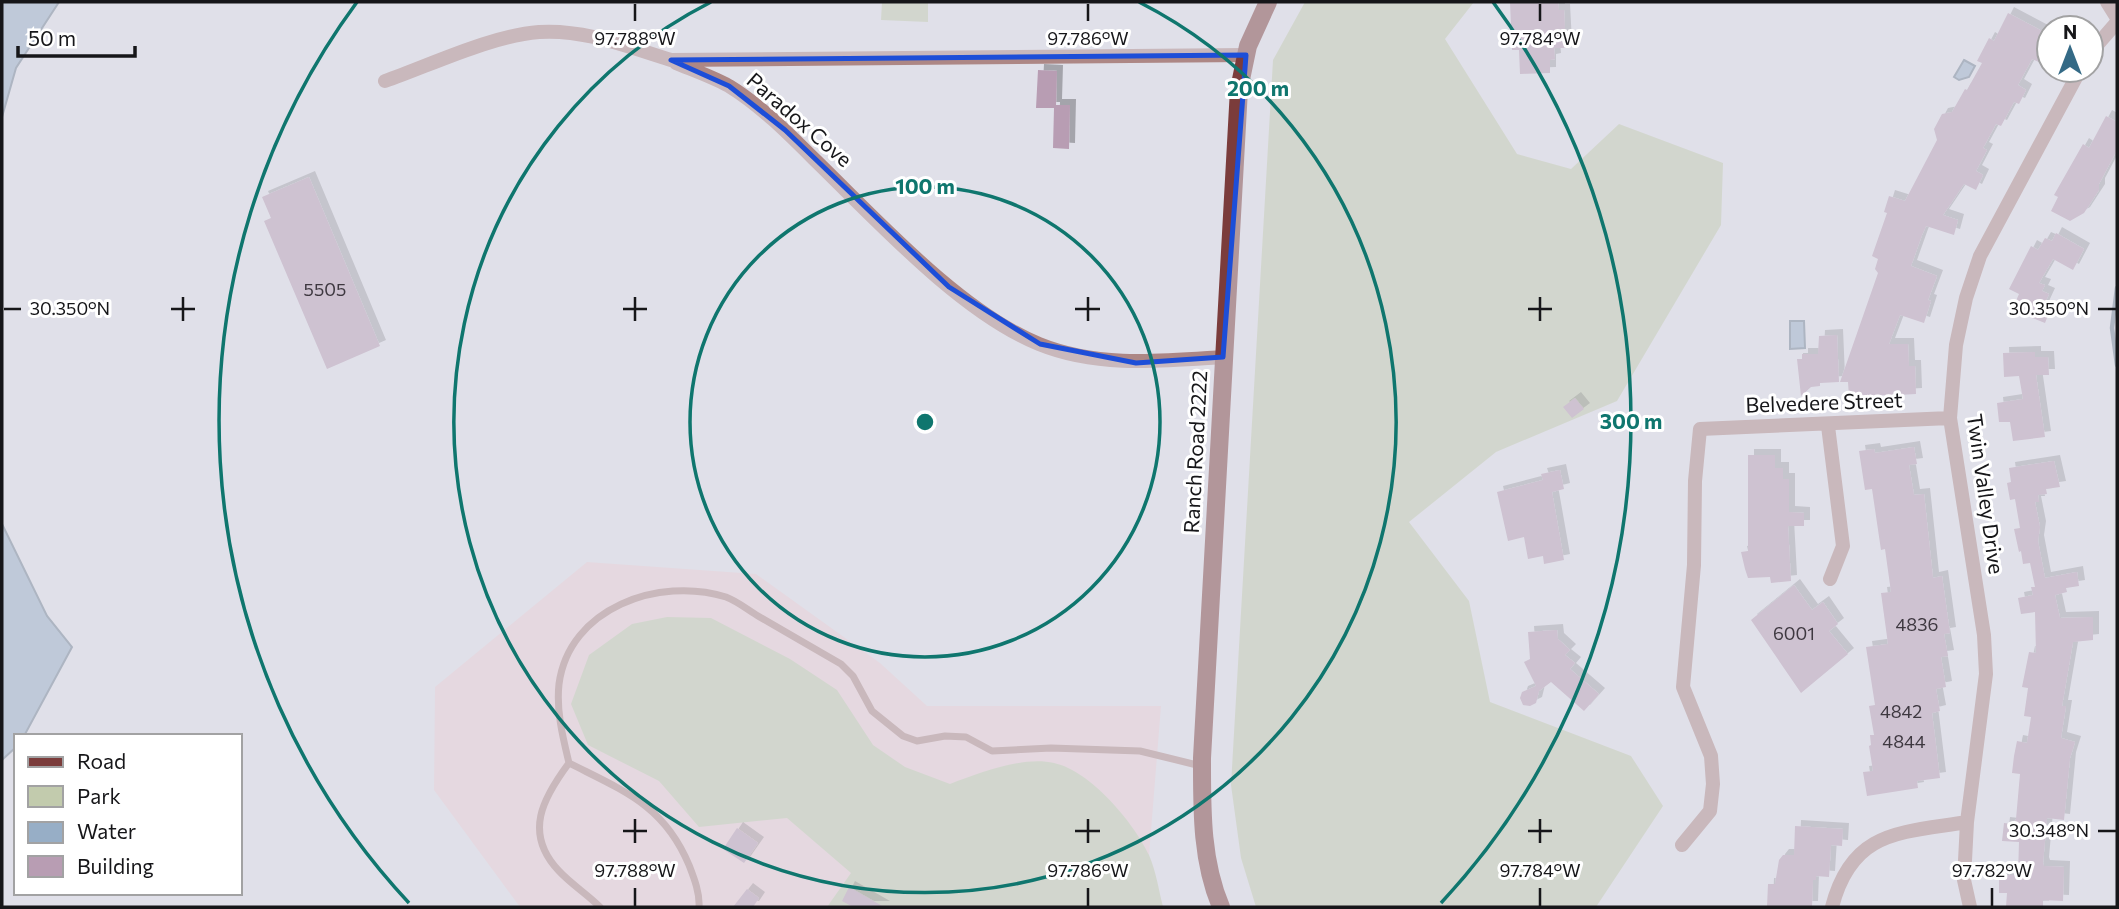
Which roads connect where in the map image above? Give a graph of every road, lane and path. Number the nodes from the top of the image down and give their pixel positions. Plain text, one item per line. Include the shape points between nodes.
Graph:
1 (1269, 2) edge
2 (2107, 2) edge
3 (2117, 20) edge
4 (2105, 35) edge
5 (1246, 55) junction
6 (671, 60) junction
7 (385, 81) dead end
8 (2072, 84) edge
9 (1223, 358) junction
10 (1950, 418) junction
11 (1828, 426) junction
12 (1830, 579) dead end
13 (569, 763) junction
14 (1202, 766) junction
15 (1967, 822) junction
16 (1682, 845) dead end
17 (600, 907) edge
18 (699, 907) edge
19 (1221, 907) edge
20 (1832, 907) edge
21 (1970, 907) edge

1 - 5 main road, Ranch Road 2222
2 - 3 street
3 - 4 street
5 - 6 street
5 - 9 main road, Ranch Road 2222 via 1239,89
6 - 7 street via 591,35 539,32 489,44
6 - 9 street, Paradox Cove via 738,93 785,130 949,287 1028,338 1086,357 1136,363
8 - 10 street, Twin Valley Drive via 1980,256 1956,345
9 - 14 main road, Ranch Road 2222
10 - 11 street, Belvedere Street
10 - 15 street, Twin Valley Drive via 1985,648 1982,717
11 - 12 street via 1843,546
11 - 16 street, Belvedere Street via 1700,429 1684,687 1711,756 1713,784 1710,811
13 - 14 lane via 559,684 579,635 605,611 628,600 658,593 695,593 727,597 841,664 872,711 903,736 917,741 966,737 992,751 1140,751
13 - 17 lane via 545,798 540,837 558,870
13 - 18 lane via 639,799 660,817 680,845
14 - 19 main road, Ranch Road 2222 via 1202,820 1214,892
15 - 20 street via 1898,834 1868,845 1850,864
15 - 21 street, Twin Valley Drive via 1964,880

